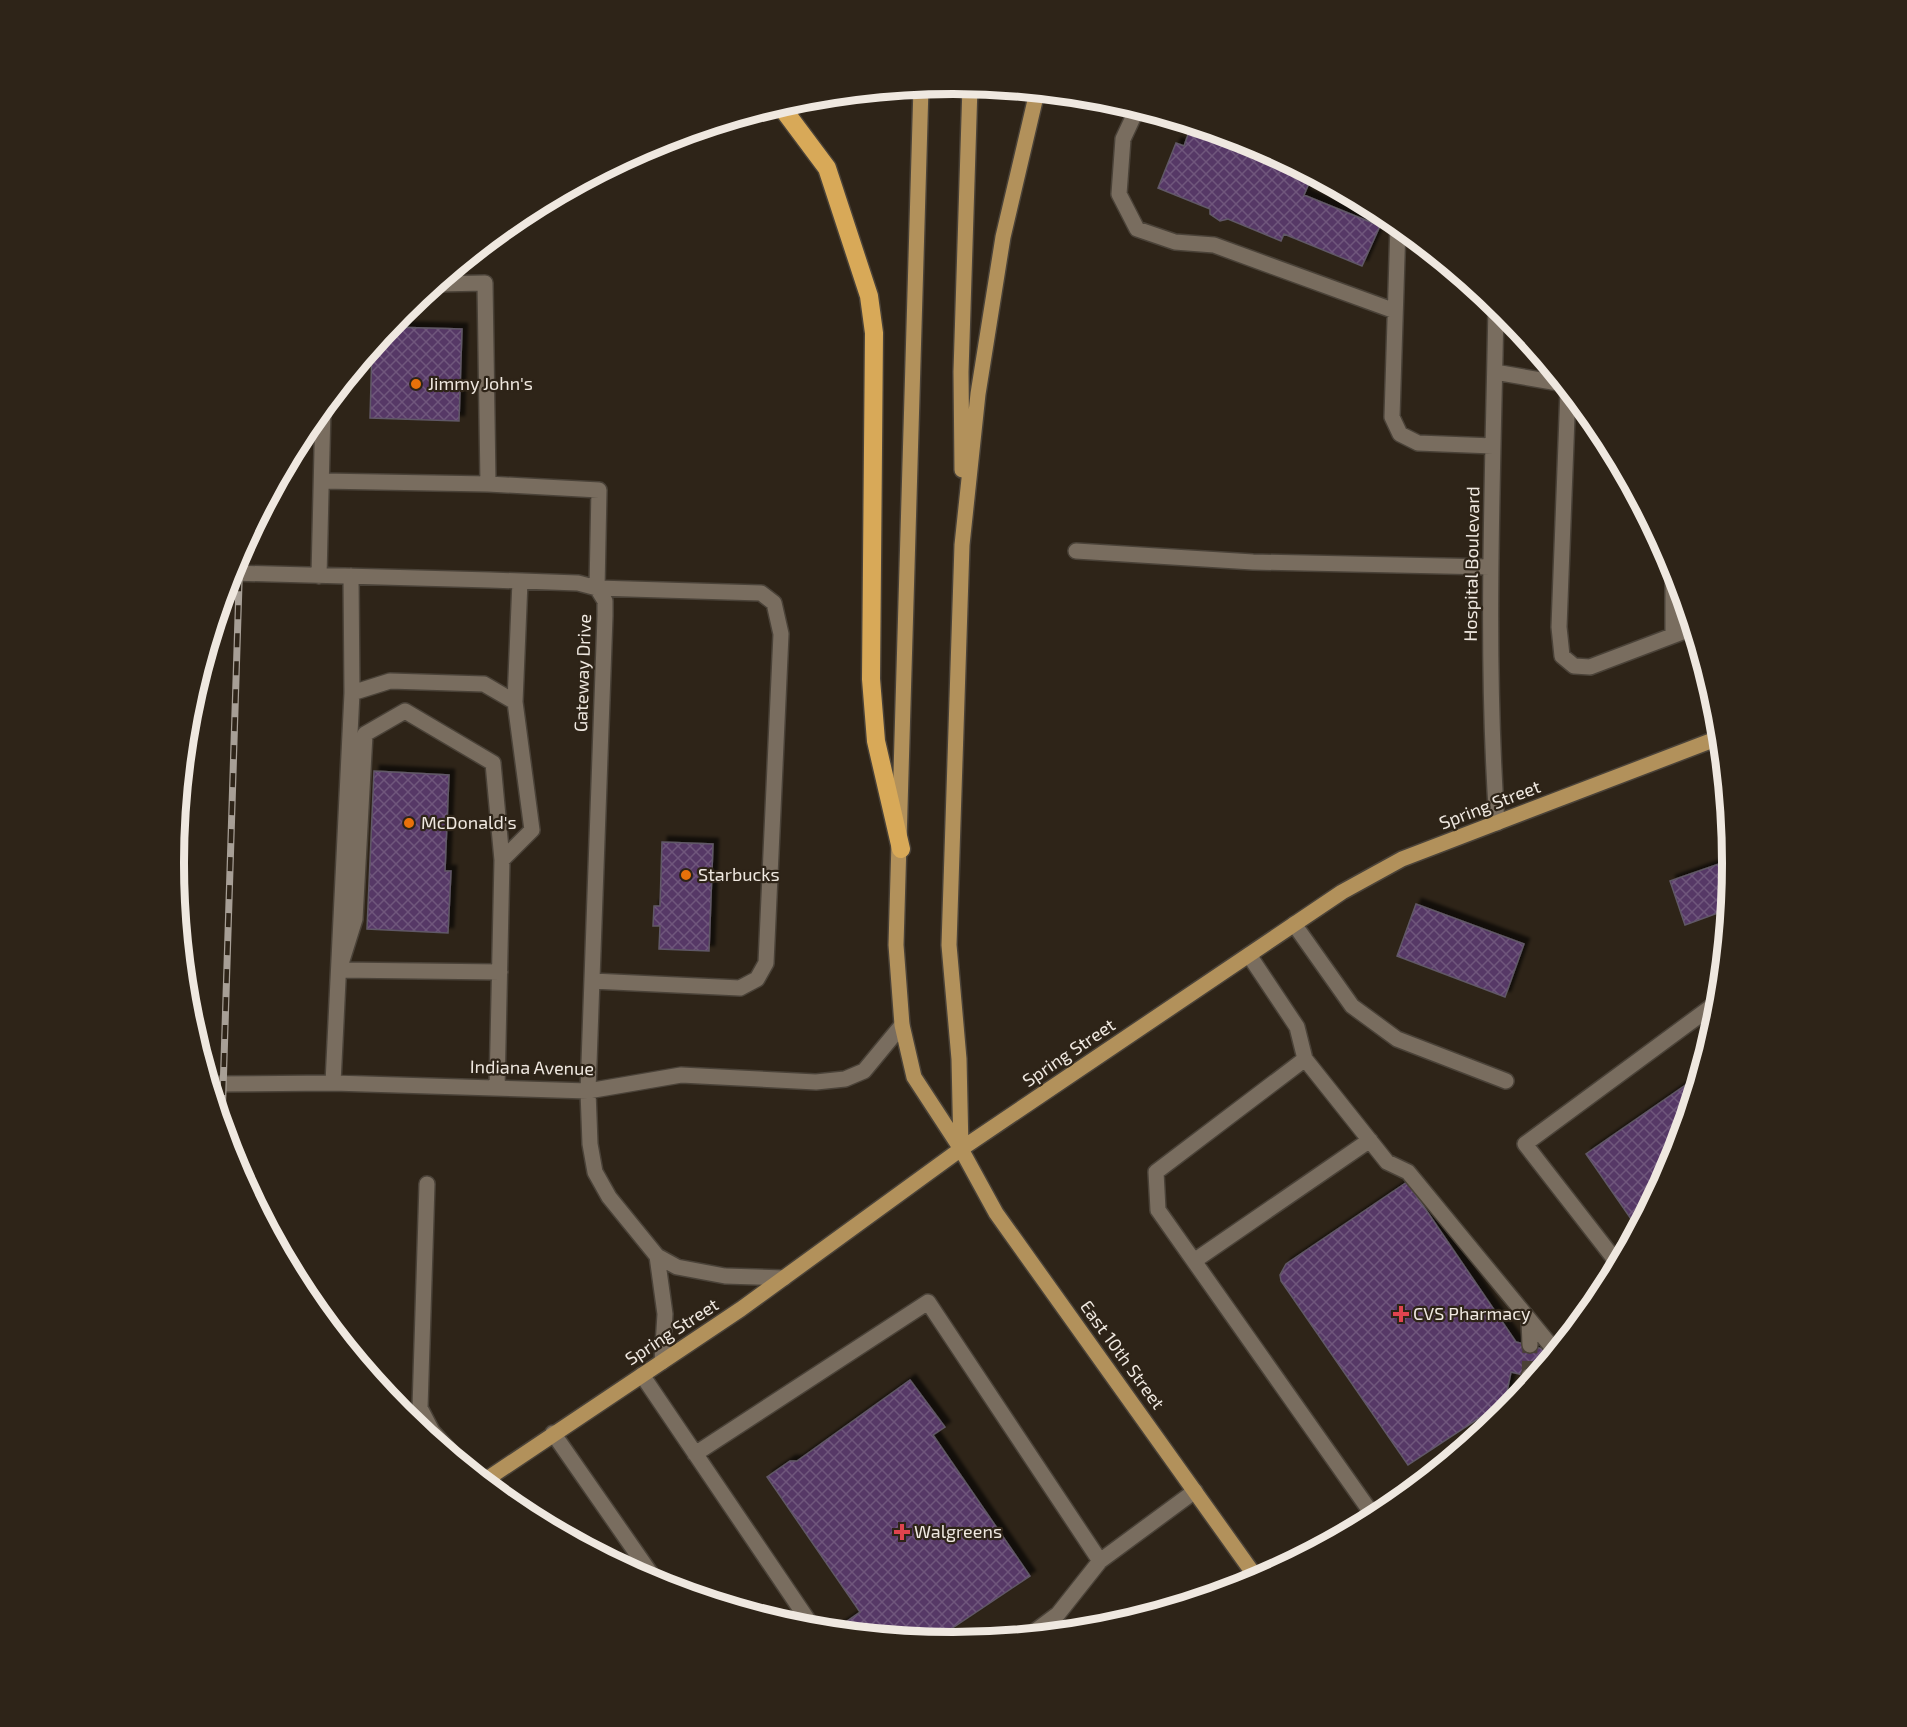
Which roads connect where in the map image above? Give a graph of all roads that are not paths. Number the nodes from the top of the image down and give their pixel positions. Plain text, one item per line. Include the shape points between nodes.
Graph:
1 (921, 95) edge
2 (970, 95) edge
3 (1035, 99) edge
4 (786, 113) edge
5 (1134, 116) edge
6 (1398, 236) edge
7 (447, 284) edge
8 (1395, 311) junction
9 (1496, 319) edge
10 (1495, 372) junction
11 (1553, 382) edge
12 (1568, 400) edge
13 (324, 422) edge
14 (1493, 446) junction
15 (322, 481) junction
16 (488, 484) junction
17 (962, 545) junction
18 (1076, 551) dead end
19 (1490, 567) junction
20 (241, 573) edge
21 (319, 576) junction
22 (351, 576) junction
23 (520, 581) junction
24 (597, 588) junction
25 (1673, 592) edge
26 (1686, 630) edge
27 (1673, 635) junction
28 (352, 693) junction
29 (515, 702) junction
30 (1712, 740) edge
31 (1497, 823) junction
32 (901, 849) junction
33 (502, 860) junction
34 (1294, 924) junction
35 (1249, 955) junction
36 (339, 970) junction
37 (500, 972) junction
38 (592, 981) junction
39 (1709, 1008) edge
40 (902, 1025) junction
41 (1305, 1059) junction
42 (1506, 1081) dead end
43 (333, 1083) junction
44 (217, 1084) edge
45 (497, 1088) junction
46 (588, 1091) junction
47 (1370, 1140) junction
48 (961, 1149) junction
49 (427, 1184) dead end
50 (657, 1256) junction
51 (1614, 1257) edge
52 (1194, 1261) junction
53 (784, 1278) junction
54 (1529, 1319) junction
55 (1530, 1345) tunnel mouth
56 (1552, 1347) edge
57 (662, 1362) junction
58 (642, 1375) junction
59 (429, 1426) edge
60 (553, 1433) junction
61 (695, 1454) junction
62 (489, 1477) edge
63 (1195, 1491) junction
64 (1370, 1510) edge
65 (1100, 1561) junction
66 (646, 1568) edge
67 (1252, 1572) edge
68 (806, 1618) edge
69 (1040, 1627) edge

1 - 32 main road, East 10th Street
2 - 17 main road via 961,372
3 - 17 main road via 1003,237 978,394
4 - 32 highway via 828,168 869,296 874,333 871,679 876,741
5 - 8 street via 1123,139 1119,194 1137,229 1175,242 1214,244
6 - 8 street
7 - 16 street via 485,283
8 - 14 street via 1392,417 1400,434 1418,443
9 - 10 street, Hospital Boulevard
10 - 11 street
10 - 14 street, Hospital Boulevard
12 - 27 street via 1559,627 1562,657 1574,666 1590,667
13 - 15 street
14 - 19 street, Hospital Boulevard
15 - 16 street
15 - 21 street
16 - 24 street via 599,490
17 - 48 main road via 949,945 959,1059
18 - 19 street via 1254,562
19 - 31 street, Hospital Boulevard via 1491,736
20 - 21 street, Gateway Drive
21 - 22 street, Gateway Drive
22 - 23 street, Gateway Drive
22 - 28 street
23 - 24 street, Gateway Drive
23 - 29 street
24 - 38 street, Gateway Drive via 605,601 605,616
24 - 38 street via 761,593 774,603 782,634 766,963 762,971 757,979 740,988
25 - 27 street
26 - 27 street
28 - 29 street via 390,681 484,684
28 - 36 street
29 - 33 street via 532,830
30 - 31 main road, Spring Street
31 - 34 main road, Spring Street via 1402,859
32 - 40 main road, East 10th Street via 896,945
33 - 36 street via 493,763 405,711 365,734 355,919
33 - 37 street
34 - 35 main road, Spring Street
34 - 42 street via 1352,1006 1397,1039
35 - 41 street via 1297,1027
35 - 48 main road, Spring Street
36 - 37 street
36 - 43 street
37 - 45 street
38 - 46 street, Gateway Drive
39 - 51 street via 1525,1144
40 - 46 street, Indiana Avenue via 864,1071 845,1079 816,1082 681,1075
40 - 48 main road, East 10th Street via 914,1077
41 - 47 street
41 - 52 street via 1156,1172 1158,1210
43 - 44 street, Indiana Avenue
43 - 45 street, Indiana Avenue
45 - 46 street, Indiana Avenue
46 - 50 street, Gateway Drive via 595,1172 609,1197
47 - 52 street
47 - 54 street via 1387,1162 1408,1172
48 - 53 main road, Spring Street
48 - 63 main road, East 10th Street via 996,1213
49 - 59 street via 420,1408
50 - 53 street via 676,1267 725,1276
50 - 57 street via 666,1314
52 - 64 street
53 - 57 main road, Spring Street
54 - 55 street
54 - 56 street
57 - 58 main road, Spring Street
58 - 60 main road, Spring Street
58 - 61 street
60 - 62 main road, Spring Street
60 - 66 street
61 - 65 street via 928,1302
61 - 68 street
63 - 65 street
63 - 67 main road, East 10th Street
65 - 69 street via 1058,1614

